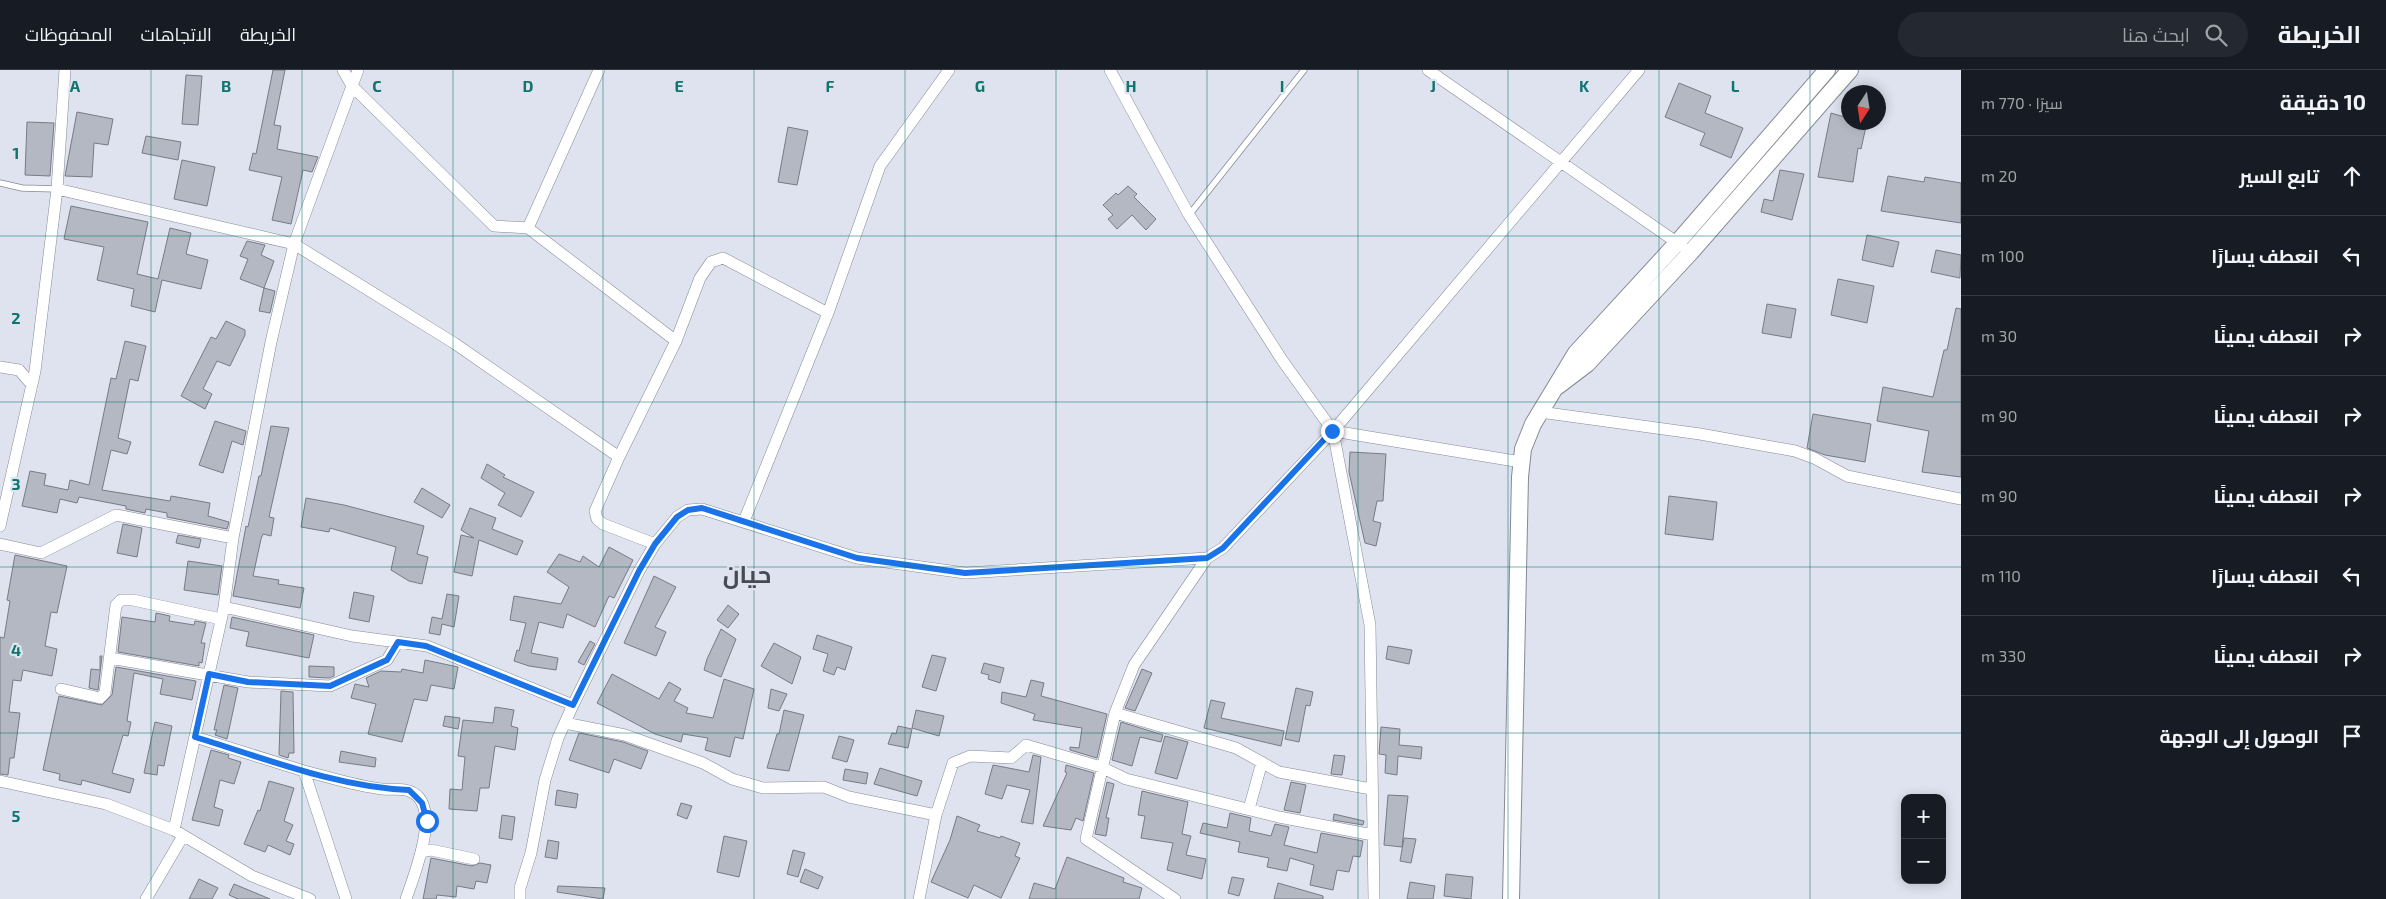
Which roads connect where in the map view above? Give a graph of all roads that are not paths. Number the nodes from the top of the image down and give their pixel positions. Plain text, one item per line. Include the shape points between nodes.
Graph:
1 (65, 70) edge
2 (343, 70) edge
3 (358, 70) edge
4 (599, 70) edge
5 (949, 70) edge
6 (1110, 70) edge
7 (1304, 70) edge
8 (1428, 70) edge
9 (1639, 70) edge
10 (1827, 70) edge
11 (1850, 70) edge
12 (352, 86) junction
13 (1560, 161) junction
14 (0, 183) edge
15 (57, 189) junction
16 (1189, 215) junction
17 (528, 228) junction
18 (1677, 242) junction
19 (294, 244) junction
20 (1692, 252) junction
21 (828, 313) junction
22 (676, 341) junction
23 (0, 368) edge
24 (32, 384) junction
25 (1554, 388) junction
26 (1540, 412) junction
27 (1332, 431) junction
28 (619, 457) junction
29 (1521, 462) junction
30 (1961, 499) edge
31 (744, 521) junction
32 (0, 526) edge
33 (233, 538) junction
34 (0, 544) edge
35 (655, 544) junction
36 (1207, 558) junction
37 (224, 607) junction
38 (221, 620) junction
39 (398, 642) junction
40 (110, 658) junction
41 (209, 674) junction
42 (61, 689) dead end
43 (573, 705) junction
44 (1115, 713) junction
45 (565, 723) junction
46 (195, 737) junction
47 (1262, 762) junction
48 (1102, 767) junction
49 (304, 771) junction
50 (0, 781) edge
51 (1371, 790) junction
52 (1249, 809) junction
53 (936, 815) junction
54 (178, 833) junction
55 (1372, 835) junction
56 (421, 852) junction
57 (474, 859) dead end
58 (146, 899) edge
59 (310, 899) edge
60 (346, 899) edge
61 (406, 899) edge
62 (520, 899) edge
63 (919, 899) edge
64 (1176, 899) edge
65 (1374, 899) edge
66 (1512, 899) edge

1 - 15 street
2 - 12 street
3 - 12 street
4 - 17 street
5 - 21 street via 880,166
6 - 16 street
7 - 16 lane
8 - 13 street
9 - 13 street
10 - 18 street
11 - 20 street
12 - 17 street via 494,226
12 - 19 street
13 - 18 street
13 - 27 street
14 - 15 lane via 22,188
15 - 19 street
15 - 24 street
16 - 27 street
17 - 22 street
18 - 20 street
18 - 25 street via 1585,342
19 - 28 street via 454,343
19 - 33 street via 271,342
20 - 25 street via 1583,367
21 - 22 street via 723,258 711,262 700,278
21 - 31 street
22 - 28 street
23 - 24 street via 19,370
24 - 32 street
25 - 26 street
26 - 29 street via 1528,436
26 - 30 street via 1795,451 1847,476
27 - 29 street
27 - 36 street via 1223,548
27 - 51 street via 1370,625
28 - 35 street via 596,511 597,519
29 - 66 street
31 - 35 street via 702,508 688,510 677,517
31 - 36 street via 857,558 965,573
33 - 34 street via 116,515 41,553
33 - 37 street
35 - 43 street
36 - 44 street via 1134,665
37 - 38 street
37 - 39 street via 352,636
38 - 40 street via 121,600 116,604
38 - 41 street
39 - 41 street via 387,660 330,686 248,682
39 - 43 street via 426,646
40 - 41 street
40 - 42 street via 105,693 100,698
41 - 46 street
43 - 45 street
44 - 47 street via 1236,748
44 - 48 street
45 - 53 street via 625,735 763,788 824,787 849,797
45 - 62 street via 545,780
46 - 49 street
46 - 54 street
47 - 51 street via 1279,772
47 - 52 street
48 - 52 street via 1126,779
48 - 53 street via 1026,745 1011,758 970,756 953,763
48 - 64 street via 1086,839
49 - 56 street via 382,789 409,790 422,803 427,821
49 - 60 street
50 - 54 street via 106,804
51 - 55 street
52 - 55 street
53 - 63 street
54 - 58 street
54 - 59 street via 252,876
55 - 65 street
56 - 57 street via 431,850
56 - 61 street

